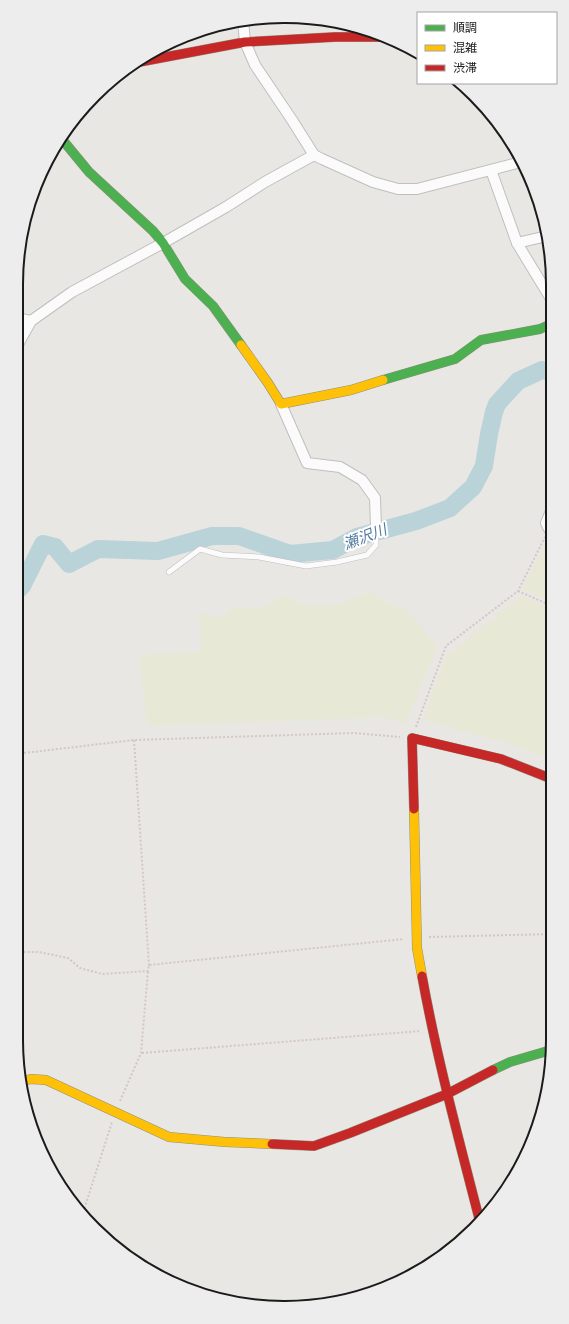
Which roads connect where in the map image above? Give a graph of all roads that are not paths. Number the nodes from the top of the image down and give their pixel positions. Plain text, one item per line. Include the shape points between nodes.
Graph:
1 (244, 26) edge
2 (369, 37) edge
3 (245, 42) junction
4 (151, 60) edge
5 (65, 143) edge
6 (314, 155) junction
7 (516, 163) edge
8 (491, 170) junction
9 (542, 237) edge
10 (163, 242) junction
11 (517, 243) junction
12 (546, 291) edge
13 (23, 319) edge
14 (31, 321) junction
15 (546, 326) edge
16 (23, 335) edge
17 (281, 404) junction
18 (376, 527) joint
19 (168, 572) dead end
20 (546, 777) edge
21 (545, 1052) edge
22 (26, 1080) edge
23 (447, 1094) junction
24 (478, 1215) edge

1 - 3 street
2 - 3 street
3 - 4 street
3 - 6 street via 255,65
5 - 10 street via 89,172
6 - 8 street via 374,182 398,189 417,189
6 - 10 street
7 - 8 street
8 - 11 street
9 - 11 street
10 - 14 street via 72,292
10 - 17 street via 185,279 213,306
11 - 12 street
13 - 14 street
14 - 16 street
15 - 17 street via 482,340 455,359 351,390
17 - 18 street via 307,463 340,467 362,480 375,498
18 - 19 lane via 376,545 367,555 337,562 306,566 259,557 222,555 200,549
20 - 23 street via 502,759 412,738 417,948
21 - 23 street via 510,1062
22 - 23 street via 46,1080 169,1137 314,1146
23 - 24 street

